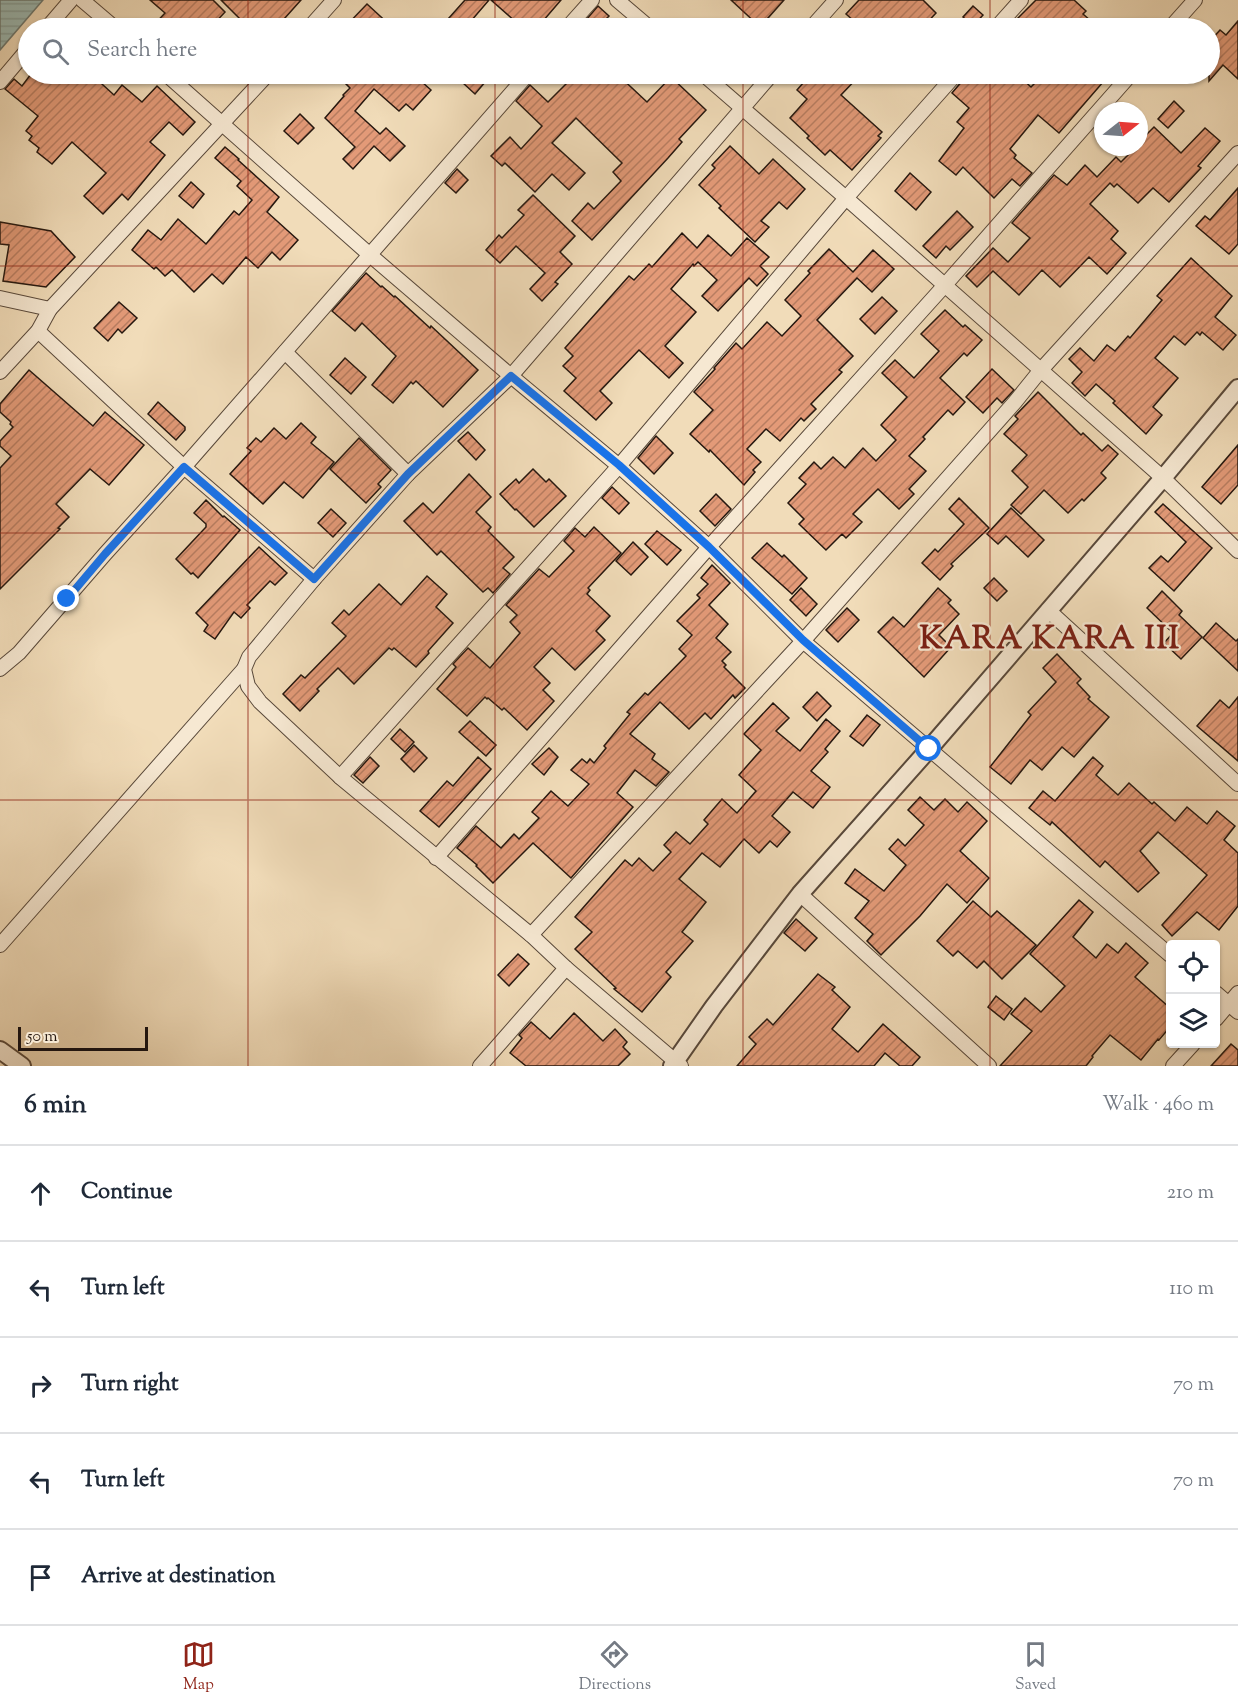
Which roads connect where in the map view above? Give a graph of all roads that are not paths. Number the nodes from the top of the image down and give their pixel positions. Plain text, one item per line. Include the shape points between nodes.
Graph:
1 (71, 0) edge
2 (82, 0) edge
3 (334, 0) edge
4 (592, 0) edge
5 (617, 0) edge
6 (836, 0) edge
7 (1021, 0) edge
8 (1195, 0) edge
9 (56, 18) edge
10 (103, 18) edge
11 (318, 18) edge
12 (576, 18) edge
13 (638, 18) edge
14 (820, 18) edge
15 (1005, 18) edge
16 (1179, 18) edge
17 (18, 61) edge
18 (0, 82) edge
19 (178, 84) edge
20 (259, 84) edge
21 (519, 84) edge
22 (715, 84) edge
23 (763, 84) edge
24 (947, 84) edge
25 (1122, 84) edge
26 (742, 107) junction
27 (223, 123) junction
28 (1238, 153) edge
29 (846, 198) junction
30 (370, 255) junction
31 (945, 285) junction
32 (0, 298) edge
33 (50, 309) junction
34 (38, 331) junction
35 (285, 352) junction
36 (1040, 371) junction
37 (0, 372) edge
38 (511, 376) junction
39 (1238, 388) edge
40 (619, 465) junction
41 (184, 467) junction
42 (408, 474) junction
43 (1163, 478) junction
44 (709, 547) junction
45 (1238, 551) edge
46 (314, 579) junction
47 (1048, 610) junction
48 (803, 640) junction
49 (0, 669) edge
50 (244, 669) junction
51 (929, 749) junction
52 (340, 777) junction
53 (1238, 784) edge
54 (436, 858) junction
55 (800, 894) junction
56 (531, 935) junction
57 (0, 945) edge
58 (1166, 952) edge
59 (566, 968) junction
60 (1238, 993) edge
61 (1216, 994) edge
62 (1233, 1008) edge
63 (1189, 1048) edge
64 (0, 1050) edge
65 (676, 1064) edge
66 (22, 1066) edge
67 (480, 1066) edge
68 (989, 1066) edge
69 (1173, 1066) edge

1 - 9 street
2 - 10 street
3 - 11 street
4 - 12 street
5 - 13 street
6 - 14 street
7 - 15 street
8 - 16 street
17 - 18 street
19 - 27 street
20 - 27 street
21 - 30 street
22 - 26 street
23 - 26 street
24 - 29 street
25 - 31 street
26 - 29 street
26 - 38 street
27 - 30 street
27 - 33 street
28 - 36 street
29 - 31 street
29 - 40 street
30 - 35 street
30 - 38 street
31 - 36 street
31 - 44 street
32 - 33 street
33 - 34 street
34 - 37 street
34 - 41 street
35 - 41 street
35 - 42 street
36 - 43 street
36 - 48 street
38 - 40 street
38 - 42 street
39 - 43 street
40 - 44 street
40 - 52 street
41 - 46 street
41 - 49 street via 19,653
42 - 46 street
43 - 45 street
43 - 47 street
44 - 48 street
44 - 54 street
46 - 50 street via 249,657
47 - 51 street
47 - 53 street
48 - 51 street
48 - 56 street
50 - 52 street via 248,686 260,702
50 - 57 street
51 - 55 street
51 - 58 street
52 - 54 street
54 - 56 street
55 - 65 street via 714,1006
55 - 68 street
56 - 59 street
59 - 65 street
59 - 67 street
60 - 62 street
61 - 62 street
63 - 69 street
64 - 66 street

